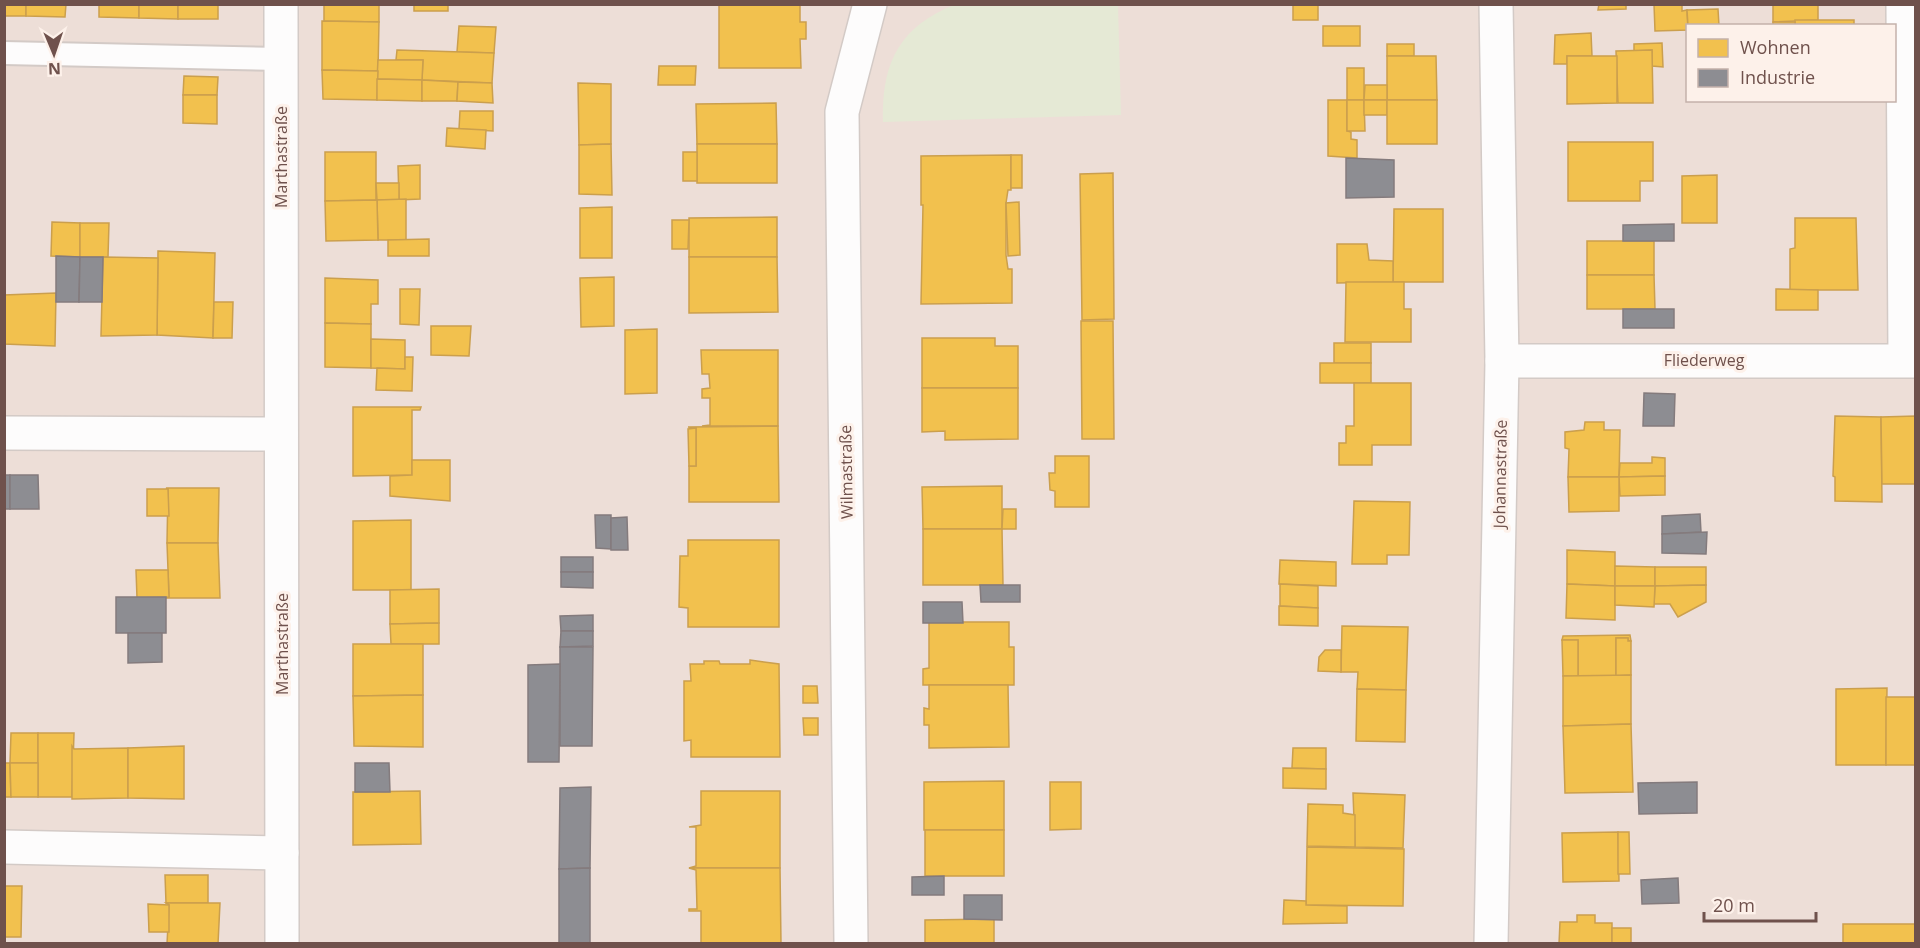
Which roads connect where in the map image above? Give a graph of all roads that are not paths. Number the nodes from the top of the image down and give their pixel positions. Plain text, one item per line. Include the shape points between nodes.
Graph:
1 (281, 4) edge
2 (870, 4) edge
3 (1496, 4) edge
4 (1903, 4) edge
5 (4, 53) edge
6 (281, 59) junction
7 (1910, 360) edge
8 (1502, 361) junction
9 (4, 434) edge
10 (281, 434) junction
11 (4, 847) edge
12 (282, 854) junction
13 (282, 944) edge
14 (851, 944) edge
15 (1491, 944) edge

1 - 6 street, Marthastraße
2 - 14 street, Wilmastraße via 842,112
3 - 8 street, Johannastraße
4 - 7 street, Fliederweg
5 - 6 lane
6 - 10 street, Marthastraße
7 - 8 street, Fliederweg
8 - 15 street, Johannastraße
9 - 10 street
10 - 12 street, Marthastraße
11 - 12 street
12 - 13 street, Marthastraße

